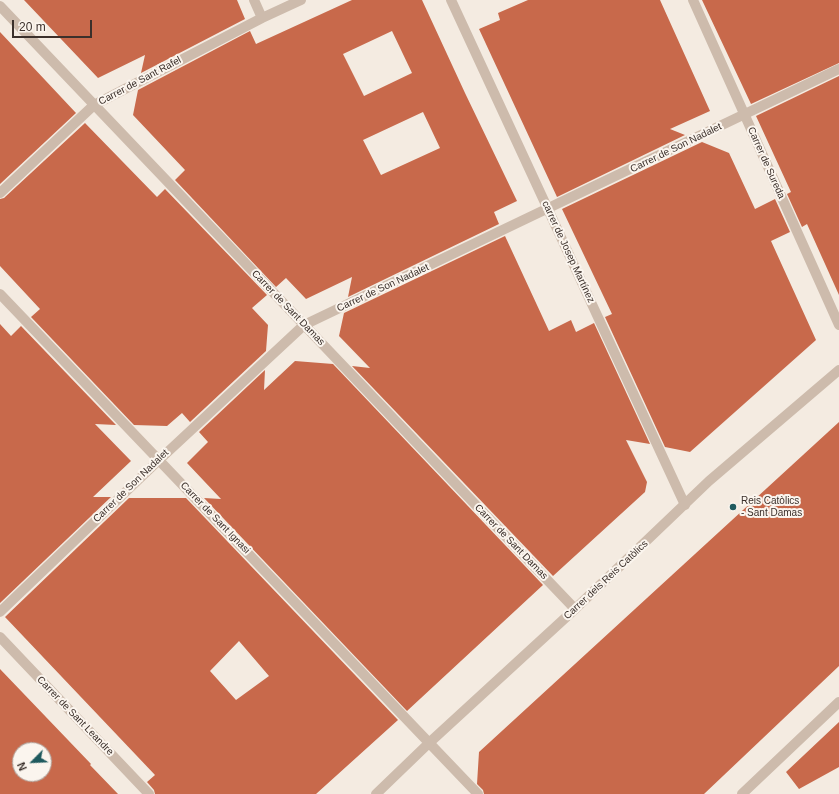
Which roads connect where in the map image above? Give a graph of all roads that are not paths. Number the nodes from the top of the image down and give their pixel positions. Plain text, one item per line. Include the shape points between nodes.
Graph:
1 (254, 0) edge
2 (300, 0) edge
3 (451, 0) edge
4 (693, 0) edge
5 (0, 6) edge
6 (262, 18) junction
7 (839, 69) edge
8 (94, 105) junction
9 (745, 115) junction
10 (0, 193) edge
11 (548, 210) junction
12 (0, 294) edge
13 (304, 325) junction
14 (839, 325) edge
15 (839, 370) edge
16 (159, 460) junction
17 (685, 505) junction
18 (575, 609) junction
19 (0, 612) edge
20 (0, 637) edge
21 (839, 702) edge
22 (429, 743) junction
23 (149, 794) edge
24 (376, 794) edge
25 (478, 794) edge
26 (742, 794) edge

1 - 6 street
2 - 6 street, Carrer de Sant Rafel
3 - 11 street, carrer de Josep Martínez
4 - 9 street, Carrer de Sureda
5 - 8 street, Carrer de Sant Damas
6 - 8 street, Carrer de Sant Rafel
7 - 9 street, Carrer de Son Nadalet
8 - 10 street, Carrer de Sant Rafel
8 - 13 street, Carrer de Sant Damas
9 - 11 street, Carrer de Son Nadalet
9 - 14 street, Carrer de Sureda
11 - 13 street, Carrer de Son Nadalet
11 - 17 street, carrer de Josep Martínez
12 - 16 street, Carrer de Sant Ignasi
13 - 16 street, Carrer de Son Nadalet
13 - 18 street, Carrer de Sant Damas
15 - 17 street, Carrer dels Reis Catòlics via 709,481
16 - 19 street, Carrer de Son Nadalet
16 - 22 street, Carrer de Sant Ignasi
17 - 18 street, Carrer dels Reis Catòlics
18 - 22 street, Carrer dels Reis Catòlics
20 - 23 street, Carrer de Sant Leandre
21 - 26 street
22 - 24 street, Carrer dels Reis Catòlics
22 - 25 street, Carrer de Sant Ignasi

